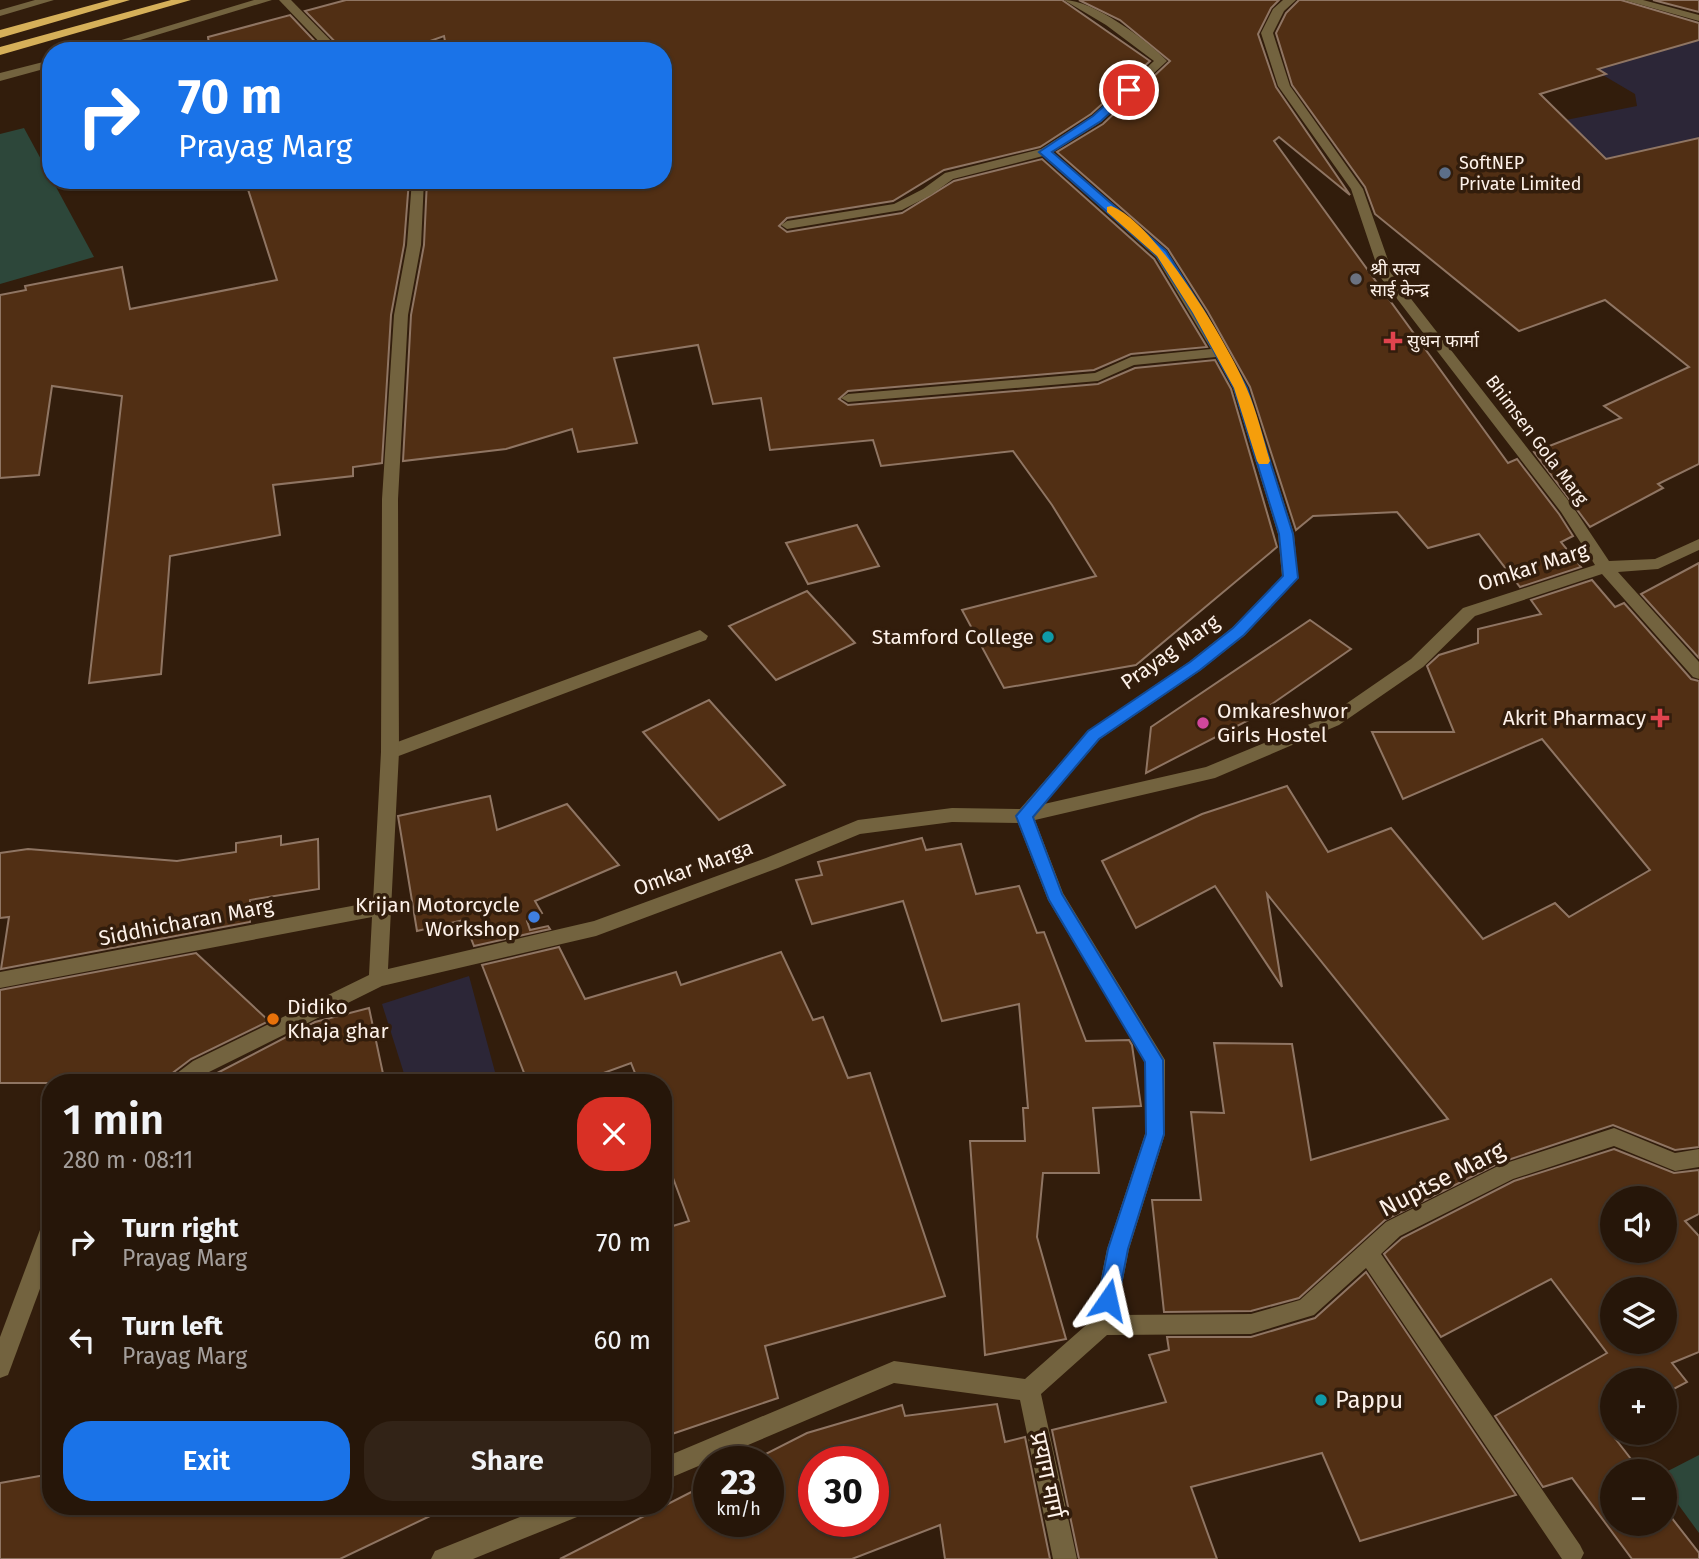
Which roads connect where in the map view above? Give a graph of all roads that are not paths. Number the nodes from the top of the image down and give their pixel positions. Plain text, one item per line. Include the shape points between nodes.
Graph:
1 (48, 0) edge
2 (124, 0) edge
3 (185, 0) edge
4 (266, 0) edge
5 (285, 0) edge
6 (1070, 0) edge
7 (1290, 0) edge
8 (1630, 0) edge
9 (0, 13) edge
10 (1699, 18) edge
11 (0, 34) edge
12 (123, 42) edge
13 (326, 42) edge
14 (0, 51) edge
15 (42, 65) edge
16 (0, 77) edge
17 (1045, 152) junction
18 (417, 189) edge
19 (787, 225) dead end
20 (1220, 352) junction
21 (848, 398) dead end
22 (1699, 544) edge
23 (1605, 567) junction
24 (700, 636) dead end
25 (1699, 673) edge
26 (390, 752) junction
27 (1024, 816) junction
28 (380, 908) junction
29 (378, 979) junction
30 (0, 980) edge
31 (191, 1074) edge
32 (1699, 1158) edge
33 (42, 1251) edge
34 (1369, 1254) junction
35 (1103, 1325) junction
36 (6, 1334) edge
37 (0, 1367) edge
38 (1029, 1390) junction
39 (672, 1467) edge
40 (554, 1515) edge
41 (1572, 1553) dead end
42 (443, 1559) edge
43 (1065, 1559) edge

1 - 9 street
2 - 11 highway
3 - 14 highway
4 - 12 street
5 - 13 street
6 - 17 street via 1161,61 1097,119
7 - 23 street, Bhimsen Gola Marg via 1279,9 1267,33 1273,57 1284,86 1357,189 1388,278 1566,509
8 - 10 street
15 - 16 street
17 - 19 street via 949,176 897,207
17 - 20 street, Prayag Marg via 1161,254
18 - 26 street via 414,245 401,315 390,499
20 - 21 street via 1131,361 1098,377
20 - 27 street, Prayag Marg via 1240,388 1286,534 1290,578 1238,631 1195,666 1094,735
22 - 23 street, Omkar Marg via 1658,564
23 - 25 street, Bhimsen Gola Marg
23 - 27 street, Omkar Marg via 1469,612 1417,663 1320,727 1209,773
24 - 26 street
26 - 28 street
27 - 29 street, Omkar Marga via 952,815 858,827 596,928
27 - 35 street via 1055,895 1154,1060 1155,1134 1118,1249
28 - 29 street
28 - 30 street, Siddhicharan Marg
29 - 31 street, Omkar Marga
32 - 34 street, Nuptse Marg via 1675,1162 1615,1137 1507,1172 1393,1228
33 - 36 street
34 - 35 street, Nuptse Marg via 1306,1308 1251,1324
34 - 41 street
35 - 38 street
36 - 37 street
38 - 39 street via 894,1372
38 - 43 street, प्रयाग मार्ग
40 - 42 street

